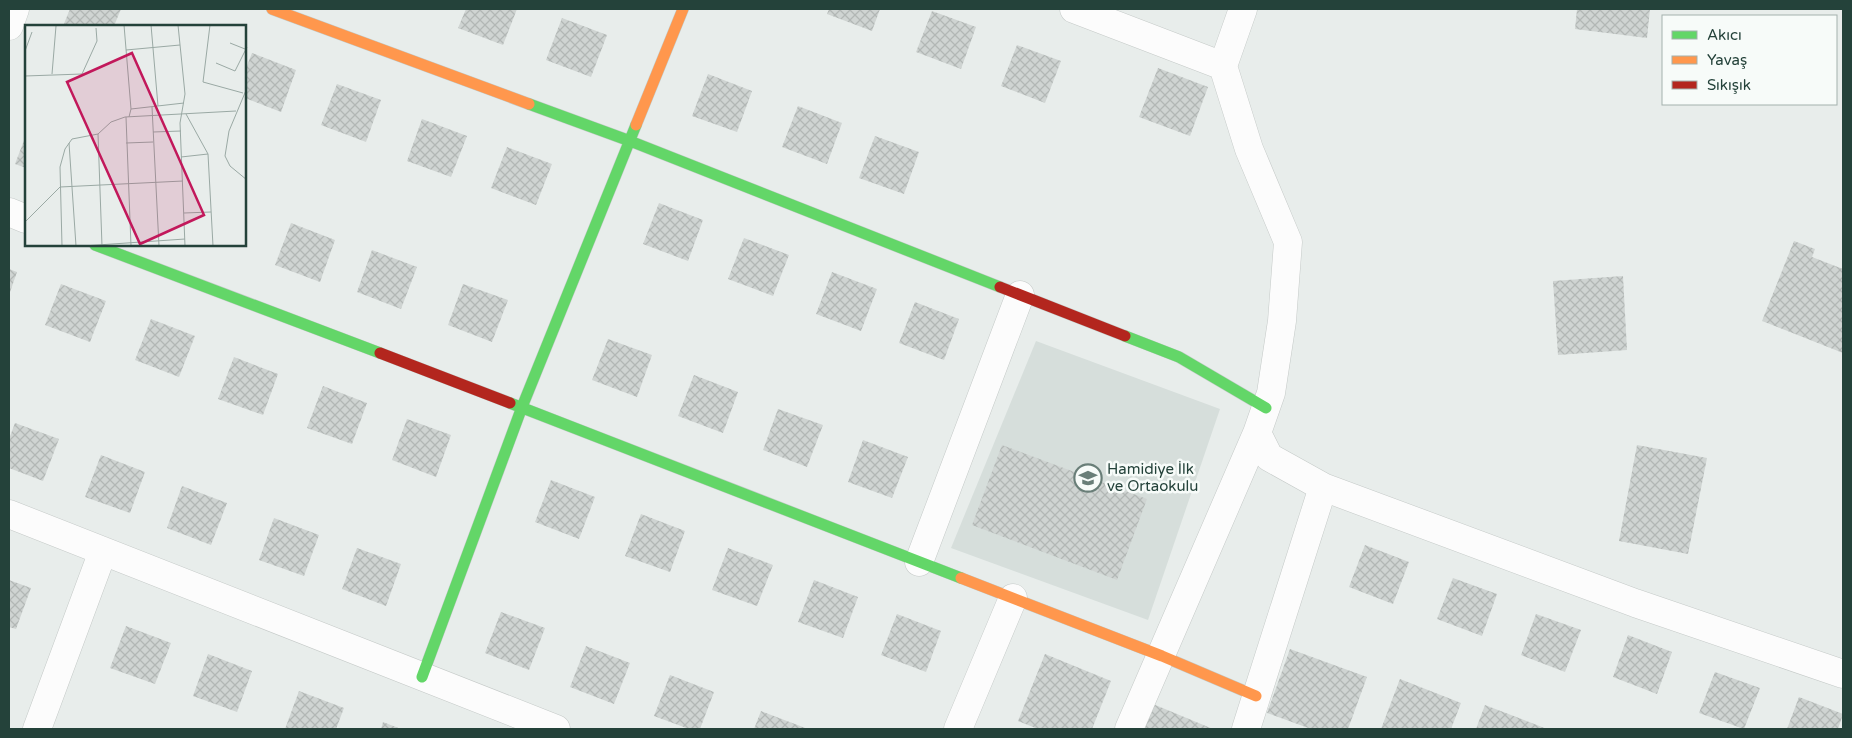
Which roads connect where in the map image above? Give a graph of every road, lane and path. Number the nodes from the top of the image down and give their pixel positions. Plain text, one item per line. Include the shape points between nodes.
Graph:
1 (15, 9) edge
2 (272, 9) edge
3 (683, 9) edge
4 (1074, 9) edge
5 (1243, 9) edge
6 (9, 26) edge
7 (1223, 66) junction
8 (630, 141) junction
9 (9, 212) edge
10 (25, 219) edge
11 (98, 246) edge
12 (1020, 295) junction
13 (522, 407) junction
14 (1261, 420) junction
15 (1323, 487) junction
16 (9, 514) edge
17 (103, 551) junction
18 (919, 562) junction
19 (1014, 598) junction
20 (1162, 656) junction
21 (1843, 674) edge
22 (422, 677) junction
23 (1256, 696) junction
24 (37, 729) edge
25 (556, 729) edge
26 (958, 729) edge
27 (1129, 729) edge
28 (1246, 729) edge

1 - 6 street
2 - 8 street
3 - 8 street
4 - 7 street
5 - 7 street
7 - 14 street via 1248,149 1288,242 1282,321 1271,393
8 - 12 street
8 - 13 street
9 - 10 street
11 - 13 street
12 - 14 street via 1179,357
12 - 18 street
13 - 18 street
13 - 22 street
14 - 15 street via 1269,457
14 - 20 street
15 - 21 street via 1635,603
15 - 23 street
16 - 17 street
17 - 22 street
17 - 24 street
18 - 19 street
19 - 20 street
19 - 26 street
20 - 23 street
20 - 27 street
22 - 25 street
23 - 28 street

